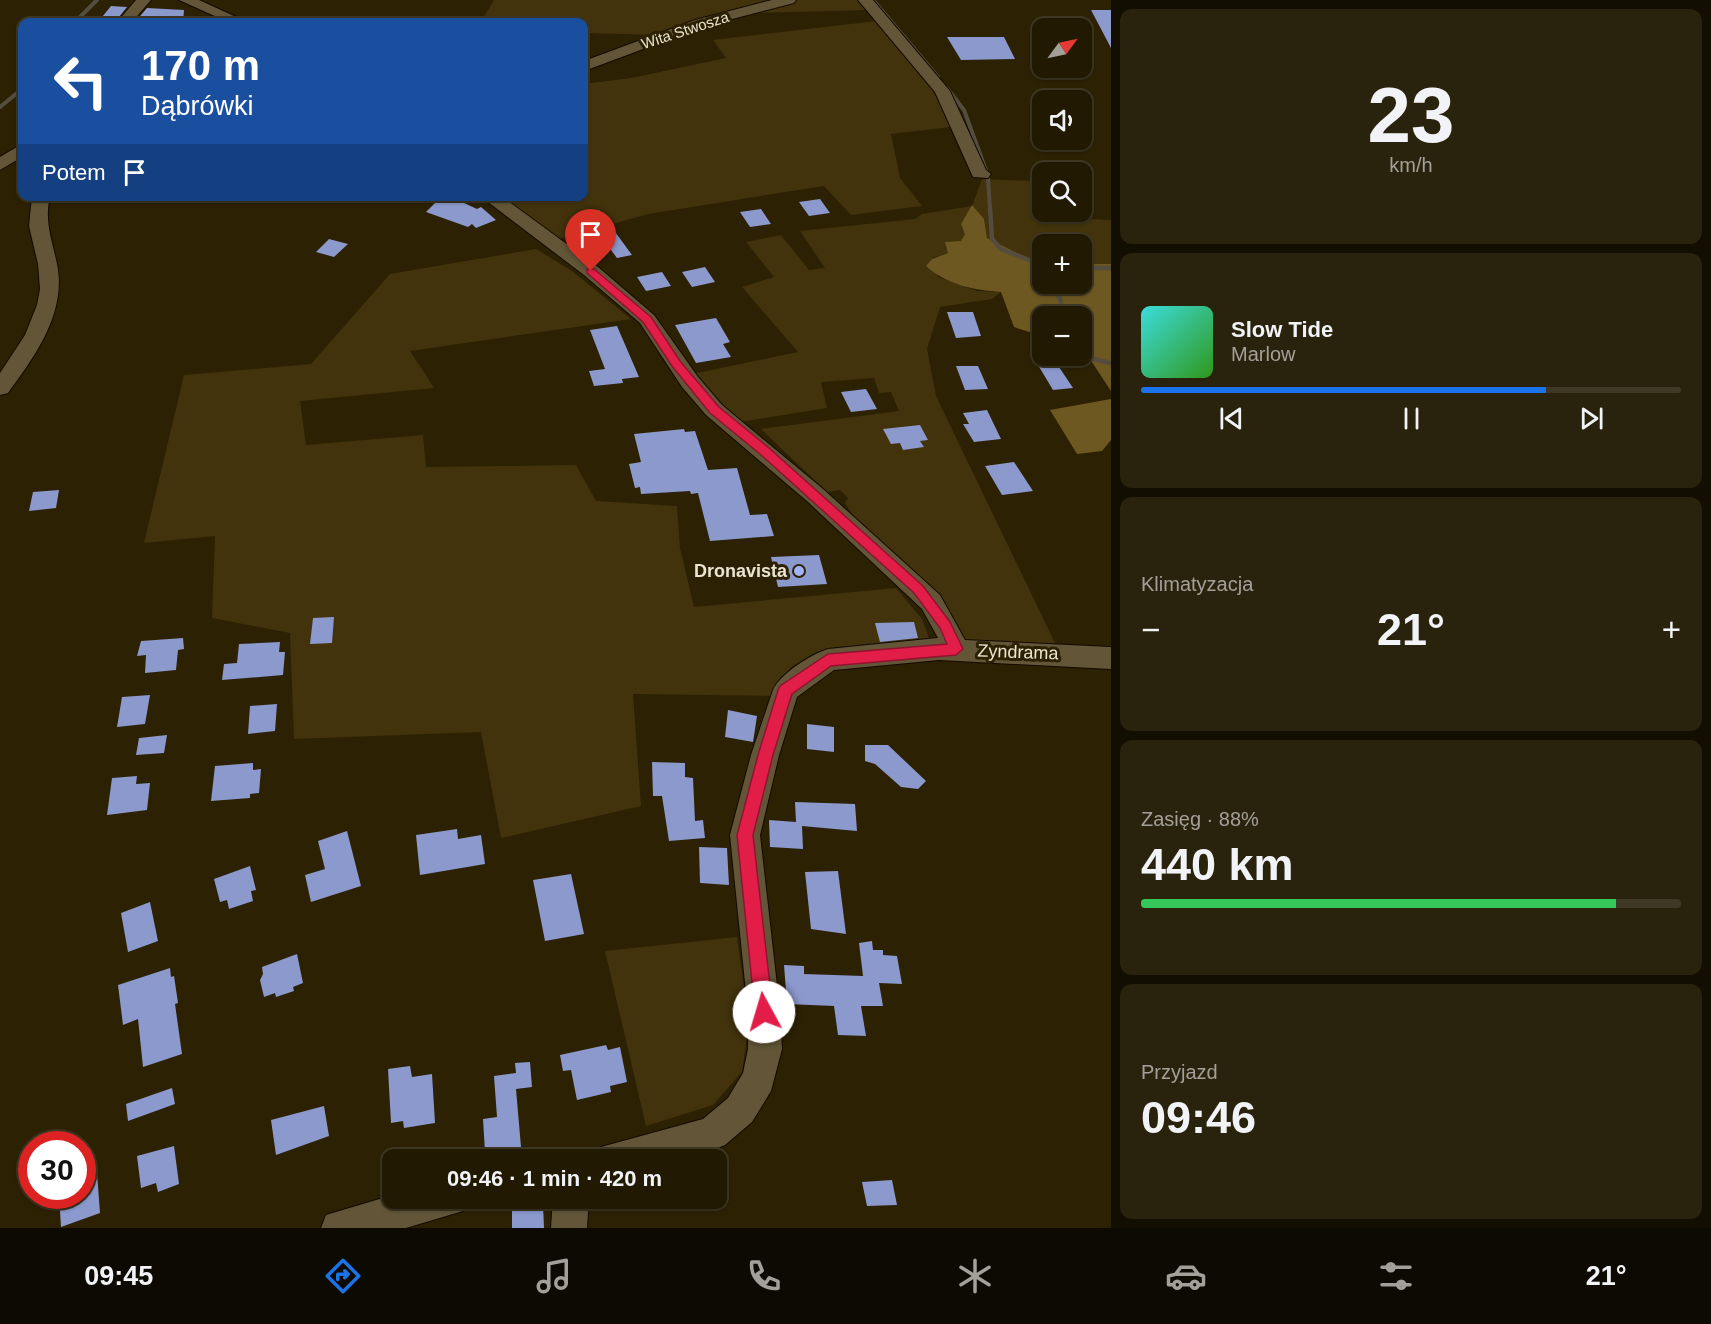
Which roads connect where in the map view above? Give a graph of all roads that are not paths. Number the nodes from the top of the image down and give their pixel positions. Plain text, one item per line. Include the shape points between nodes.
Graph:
1 (144, 0) edge
2 (186, 0) edge
3 (789, 0) edge
4 (865, 0) edge
5 (204, 8) edge
6 (128, 18) edge
7 (230, 18) edge
8 (588, 65) edge
9 (18, 152) edge
10 (0, 165) edge
11 (982, 174) dead end
12 (40, 201) edge
13 (496, 201) edge
14 (0, 388) edge
15 (956, 649) junction
16 (1111, 658) edge
17 (664, 1149) edge
18 (409, 1209) edge
19 (570, 1209) edge
20 (339, 1228) edge
21 (569, 1228) edge

1 - 6 street
2 - 5 street
3 - 8 street, Wita Stwosza via 700,23
4 - 11 street via 942,91
5 - 7 street
9 - 10 street
12 - 14 street via 36,219 49,274 47,304 24,354
13 - 15 street via 591,271 647,319 714,410 815,495 925,596
15 - 16 street, Zyndrama
15 - 17 street, Zyndrama via 828,660 786,690 745,835 764,1012 765,1049 759,1079 740,1110 713,1133
18 - 20 street
19 - 21 street

